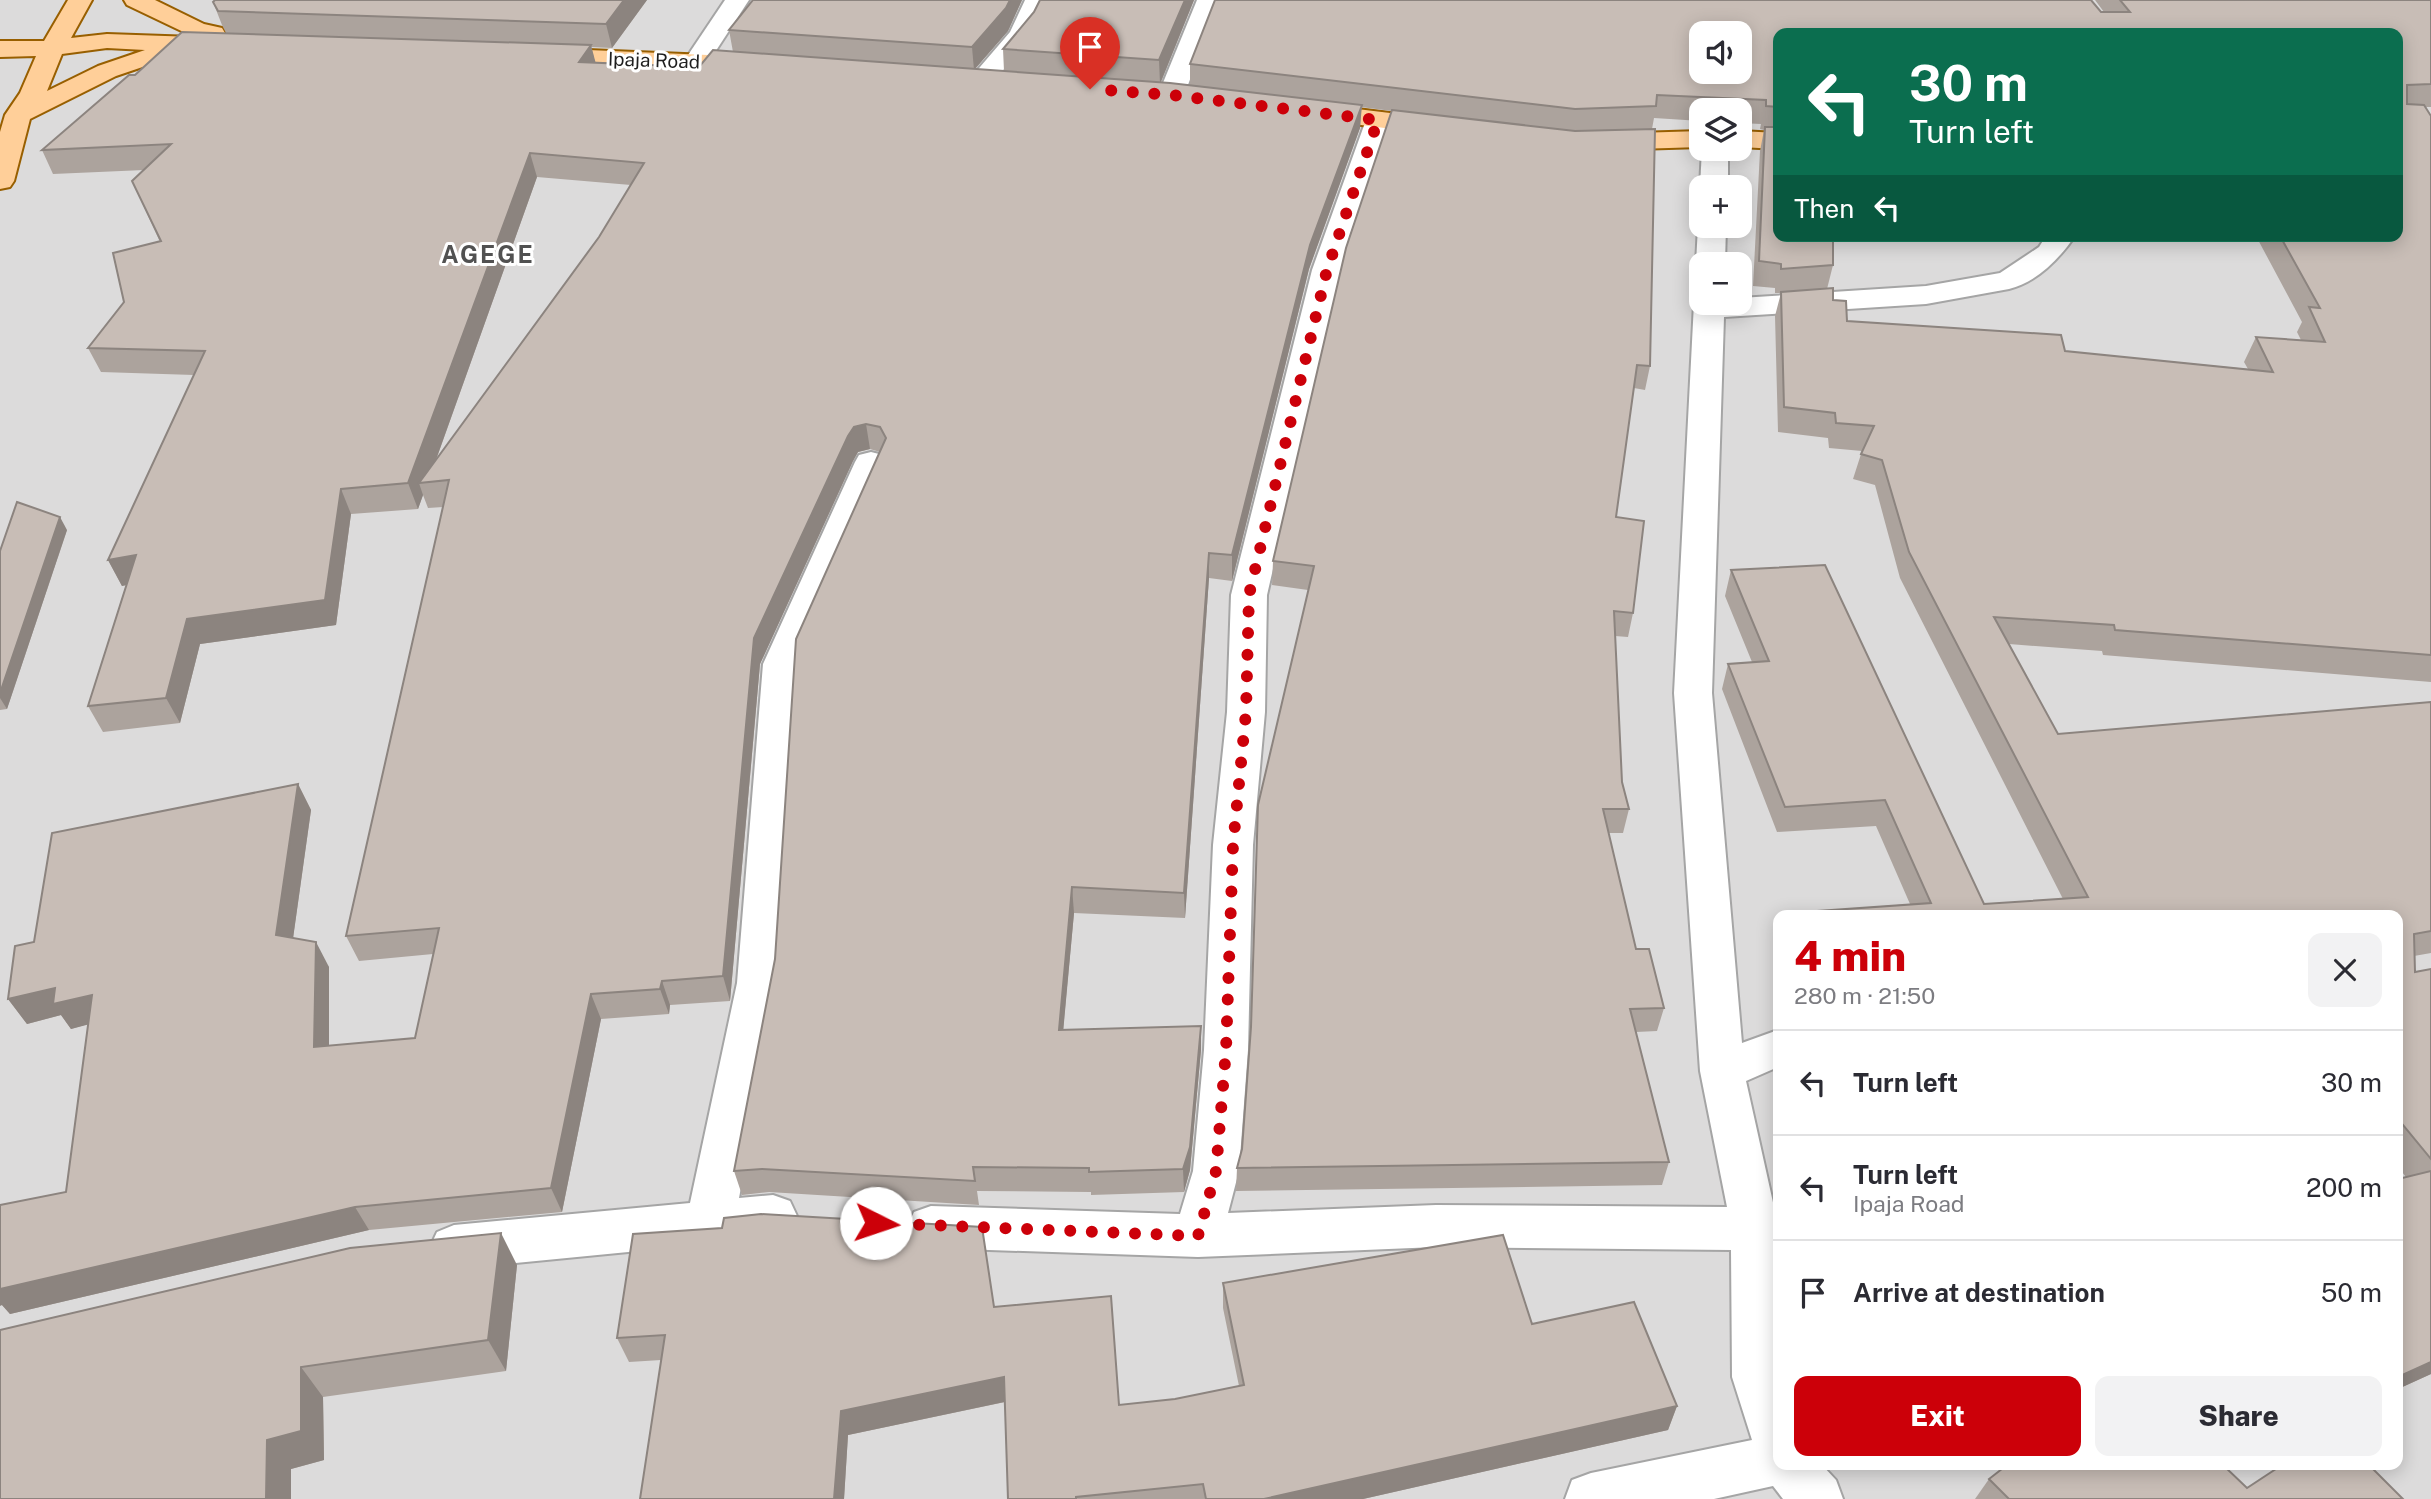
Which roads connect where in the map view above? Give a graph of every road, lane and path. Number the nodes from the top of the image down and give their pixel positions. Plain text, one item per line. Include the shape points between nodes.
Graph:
1 (80, 0) edge
2 (136, 0) edge
3 (737, 0) edge
4 (1037, 0) edge
5 (1209, 0) edge
6 (0, 30) edge
7 (58, 38) junction
8 (192, 44) junction
9 (0, 50) edge
10 (521, 55) edge
11 (697, 61) junction
12 (778, 67) edge
13 (954, 79) edge
14 (981, 81) junction
15 (1008, 83) edge
16 (1144, 93) edge
17 (1171, 95) junction
18 (1199, 99) edge
19 (1282, 108) edge
20 (18, 115) junction
21 (1378, 120) junction
22 (1462, 130) edge
23 (1689, 139) edge
24 (1752, 140) edge
25 (1773, 141) edge
26 (1585, 143) edge
27 (0, 181) edge
28 (2057, 242) edge
29 (1752, 304) edge
30 (1709, 315) edge
31 (871, 462) dead end
32 (1773, 1050) edge
33 (1722, 1070) junction
34 (809, 1219) edge
35 (710, 1223) junction
36 (890, 1224) edge
37 (1755, 1229) junction
38 (1198, 1236) junction
39 (411, 1251) edge
40 (1773, 1425) edge
41 (1773, 1461) edge
42 (1793, 1470) edge
43 (1591, 1499) edge
44 (1817, 1499) edge

1 - 7 main road
2 - 8 main road via 197,30 246,43
3 - 11 street
4 - 14 street via 1021,34
5 - 17 street
6 - 7 main road
7 - 8 main road
7 - 9 main road
7 - 20 main road
8 - 20 main road via 107,71
10 - 11 main road, Ipaja Road
11 - 12 main road, Ipaja Road
13 - 14 main road
14 - 15 main road
16 - 17 main road
17 - 18 main road
19 - 21 main road
20 - 27 main road
21 - 22 main road
21 - 38 street via 1327,270 1249,595 1226,1050 1216,1171
23 - 26 main road
24 - 25 main road
28 - 29 street via 2049,253 2009,279 1926,295
30 - 33 street via 1693,693
31 - 35 street via 781,664 758,983
32 - 33 street
33 - 37 street
34 - 35 street via 769,1216
35 - 39 street
36 - 38 street
37 - 38 street via 1436,1226
37 - 40 street via 1757,1377
41 - 43 street
42 - 44 street

